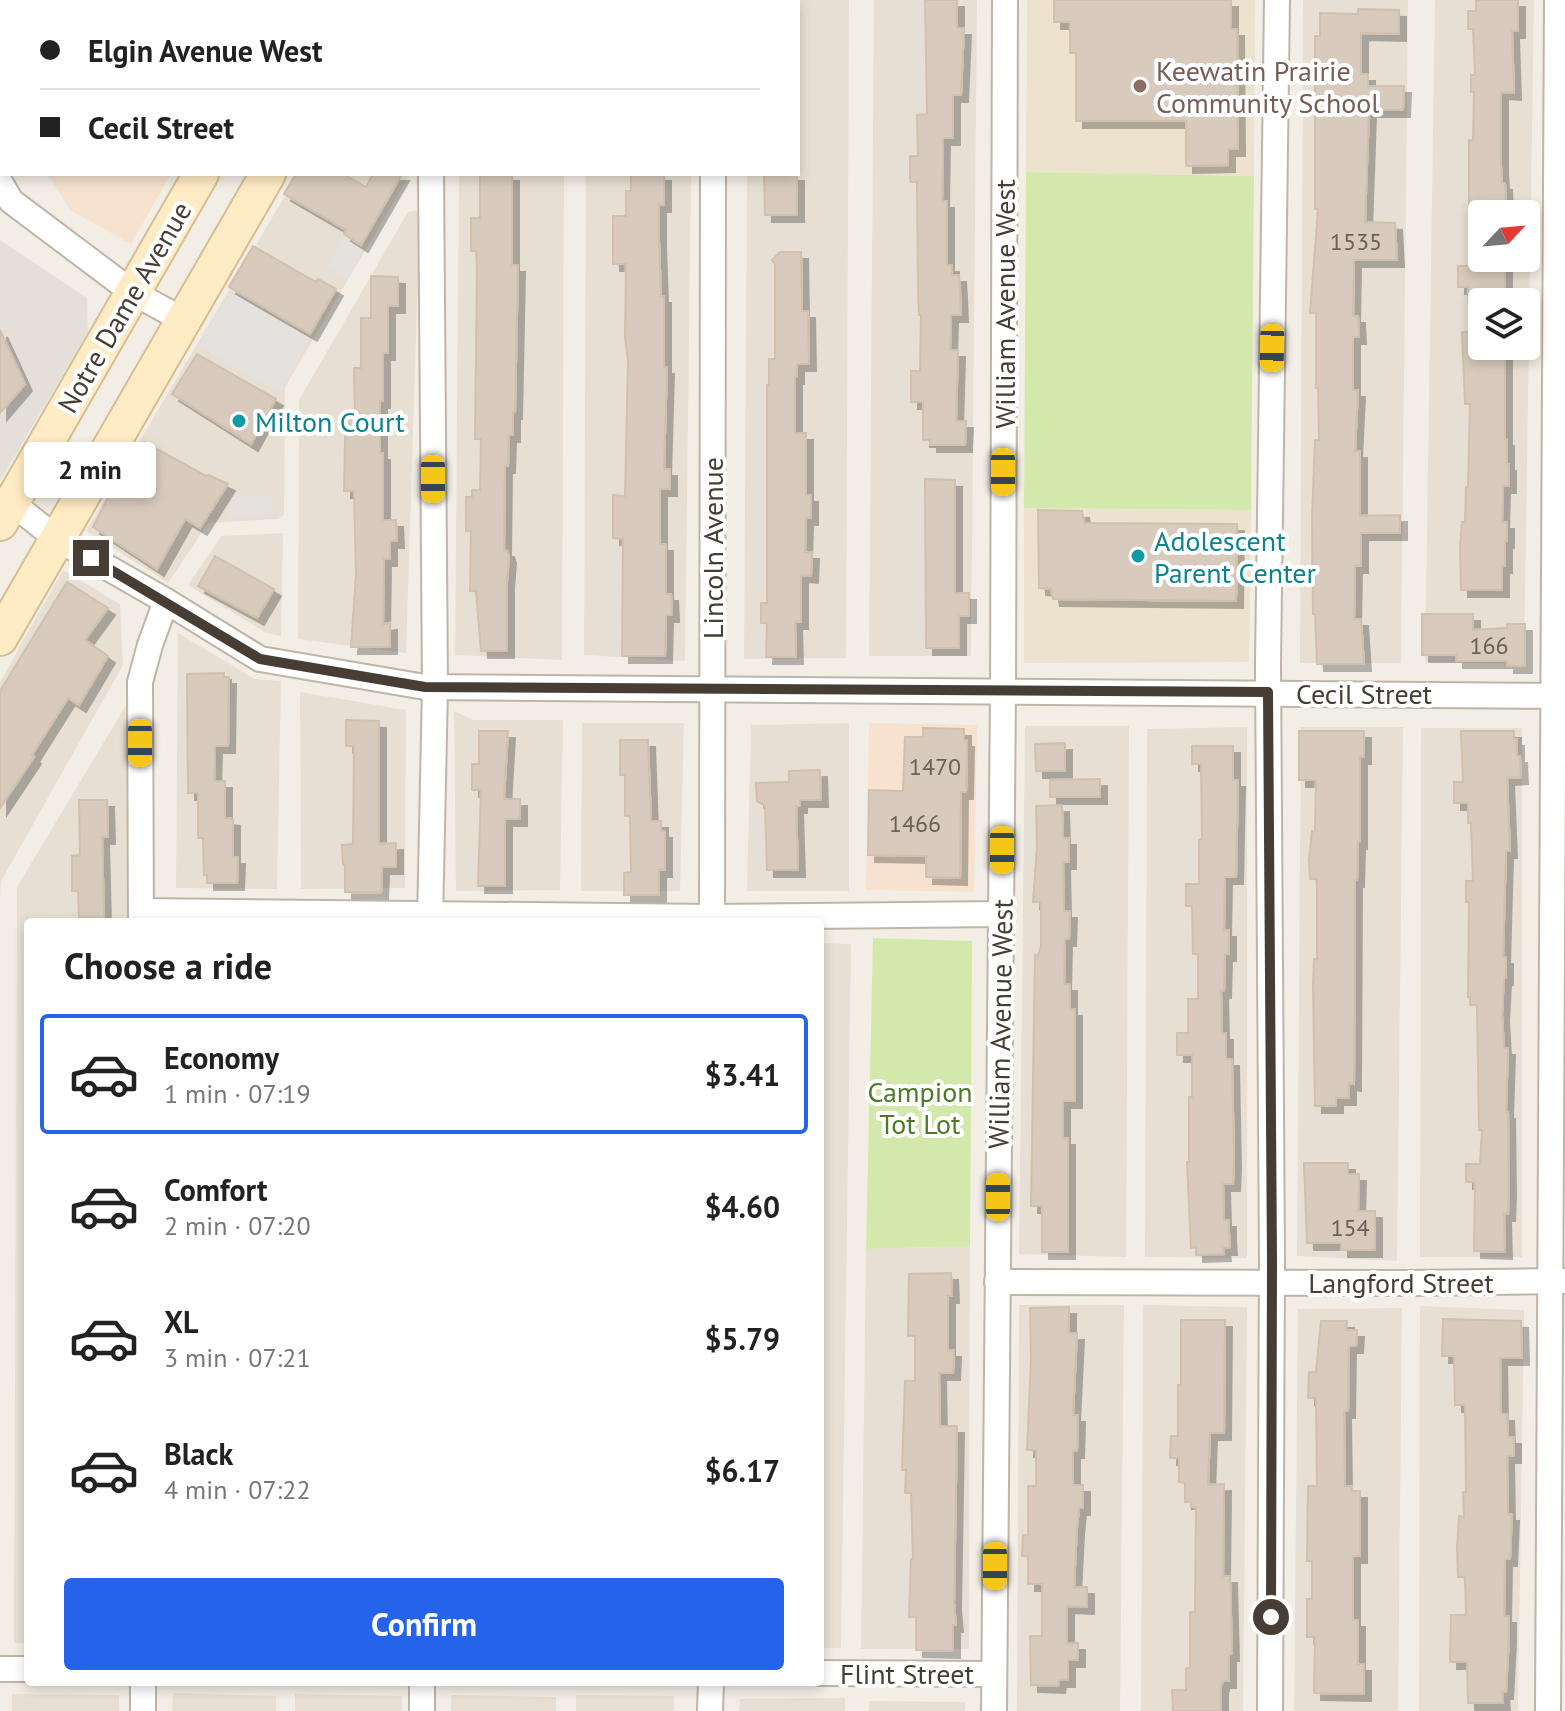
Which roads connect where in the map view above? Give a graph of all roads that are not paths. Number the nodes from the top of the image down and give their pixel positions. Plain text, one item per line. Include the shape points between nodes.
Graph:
1 (1005, 0) edge
2 (1277, 0) edge
3 (1557, 0) edge
4 (200, 176) edge
5 (267, 176) edge
6 (431, 176) edge
7 (713, 176) edge
8 (0, 182) edge
9 (132, 292) junction
10 (185, 321) junction
11 (6, 513) edge
12 (56, 538) junction
13 (166, 601) junction
14 (0, 638) edge
15 (435, 687) junction
16 (712, 689) junction
17 (1003, 691) junction
18 (1268, 692) junction
19 (1560, 696) edge
20 (1001, 914) junction
21 (141, 916) edge
22 (430, 918) edge
23 (712, 918) edge
24 (808, 918) edge
25 (1558, 1281) edge
26 (997, 1282) junction
27 (1272, 1282) junction
28 (0, 1669) edge
29 (24, 1669) edge
30 (824, 1673) edge
31 (994, 1674) junction
32 (143, 1686) edge
33 (422, 1686) edge
34 (711, 1686) edge
35 (143, 1711) edge
36 (422, 1711) edge
37 (710, 1711) edge
38 (994, 1711) edge
39 (1270, 1711) edge
40 (1548, 1711) edge

1 - 17 street, William Avenue West
2 - 18 street
3 - 19 street
4 - 9 main road, Notre Dame Avenue
5 - 10 main road, Notre Dame Avenue
6 - 15 street
7 - 16 street, Lincoln Avenue
8 - 9 street via 11,201
9 - 10 street
9 - 11 main road, Notre Dame Avenue
10 - 12 main road, Notre Dame Avenue
11 - 12 street, Cecil Street
12 - 13 street, Cecil Street
12 - 14 main road, Notre Dame Avenue
13 - 15 street, Cecil Street via 260,659
13 - 21 street via 140,682
15 - 16 street, Cecil Street
15 - 22 street
16 - 17 street, Cecil Street
16 - 23 street, Lincoln Avenue
17 - 18 street, Cecil Street
17 - 20 street, William Avenue West
18 - 19 street, Cecil Street
18 - 27 street
19 - 25 street
20 - 24 street
20 - 26 street, William Avenue West
21 - 22 street
25 - 27 street, Langford Street
25 - 40 street
26 - 27 street, Langford Street
26 - 31 street, William Avenue West
27 - 39 street
28 - 29 street
30 - 31 street, Flint Street
31 - 38 street, William Avenue West
32 - 35 street
33 - 36 street
34 - 37 street

